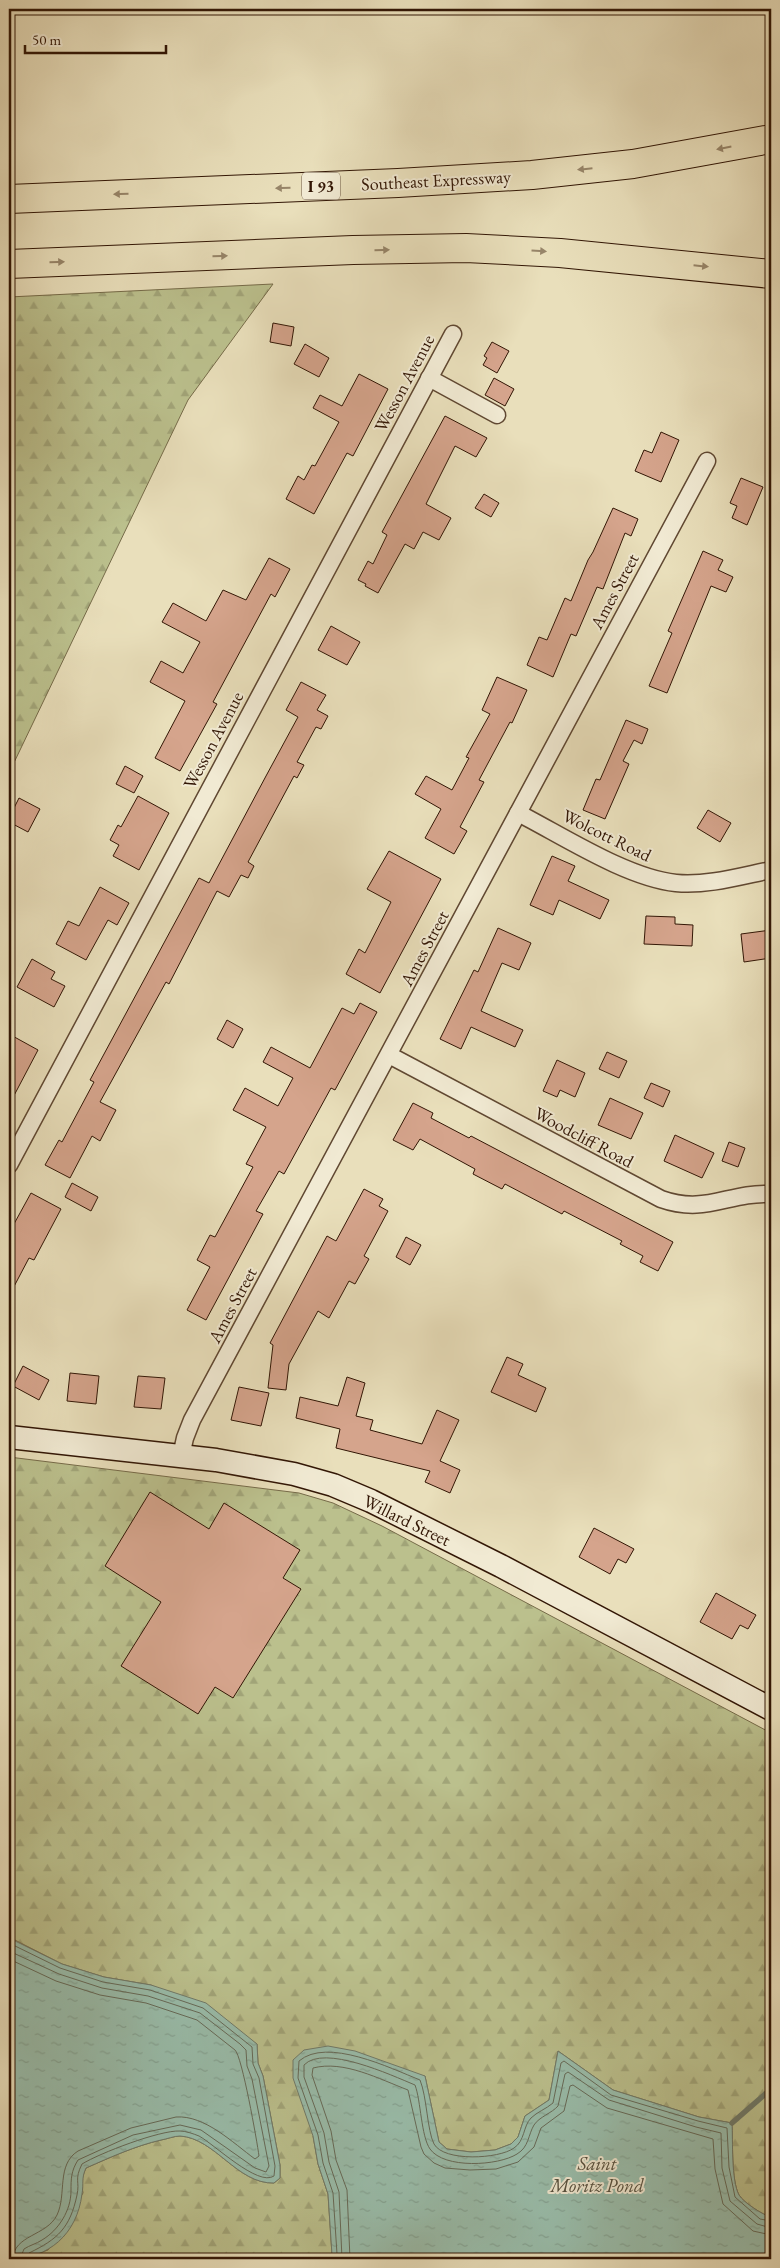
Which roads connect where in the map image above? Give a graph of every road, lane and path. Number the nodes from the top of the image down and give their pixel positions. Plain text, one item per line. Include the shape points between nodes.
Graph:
1 (771, 138) edge
2 (9, 199) edge
3 (9, 264) edge
4 (771, 274) edge
5 (453, 334) dead end
6 (429, 378) junction
7 (497, 415) dead end
8 (707, 461) dead end
9 (518, 813) junction
10 (771, 870) edge
11 (389, 1055) junction
12 (9, 1165) edge
13 (771, 1194) edge
14 (9, 1437) edge
15 (181, 1456) junction
16 (771, 1709) edge

1 -> 2 highway, Southeast Expressway / I 93 via 642,162 532,175
3 -> 4 highway via 446,248 560,253
5 - 6 street, Wesson Avenue
6 - 7 street
6 - 12 street, Wesson Avenue
8 - 9 street, Ames Street
9 - 10 street, Wolcott Road via 650,878 699,883
9 - 11 street, Ames Street
11 - 13 street, Woodcliff Road via 661,1199 692,1206
11 - 15 street, Ames Street via 192,1420
14 - 15 main road, Willard Street
15 - 16 main road, Willard Street via 294,1474 352,1492 501,1566

